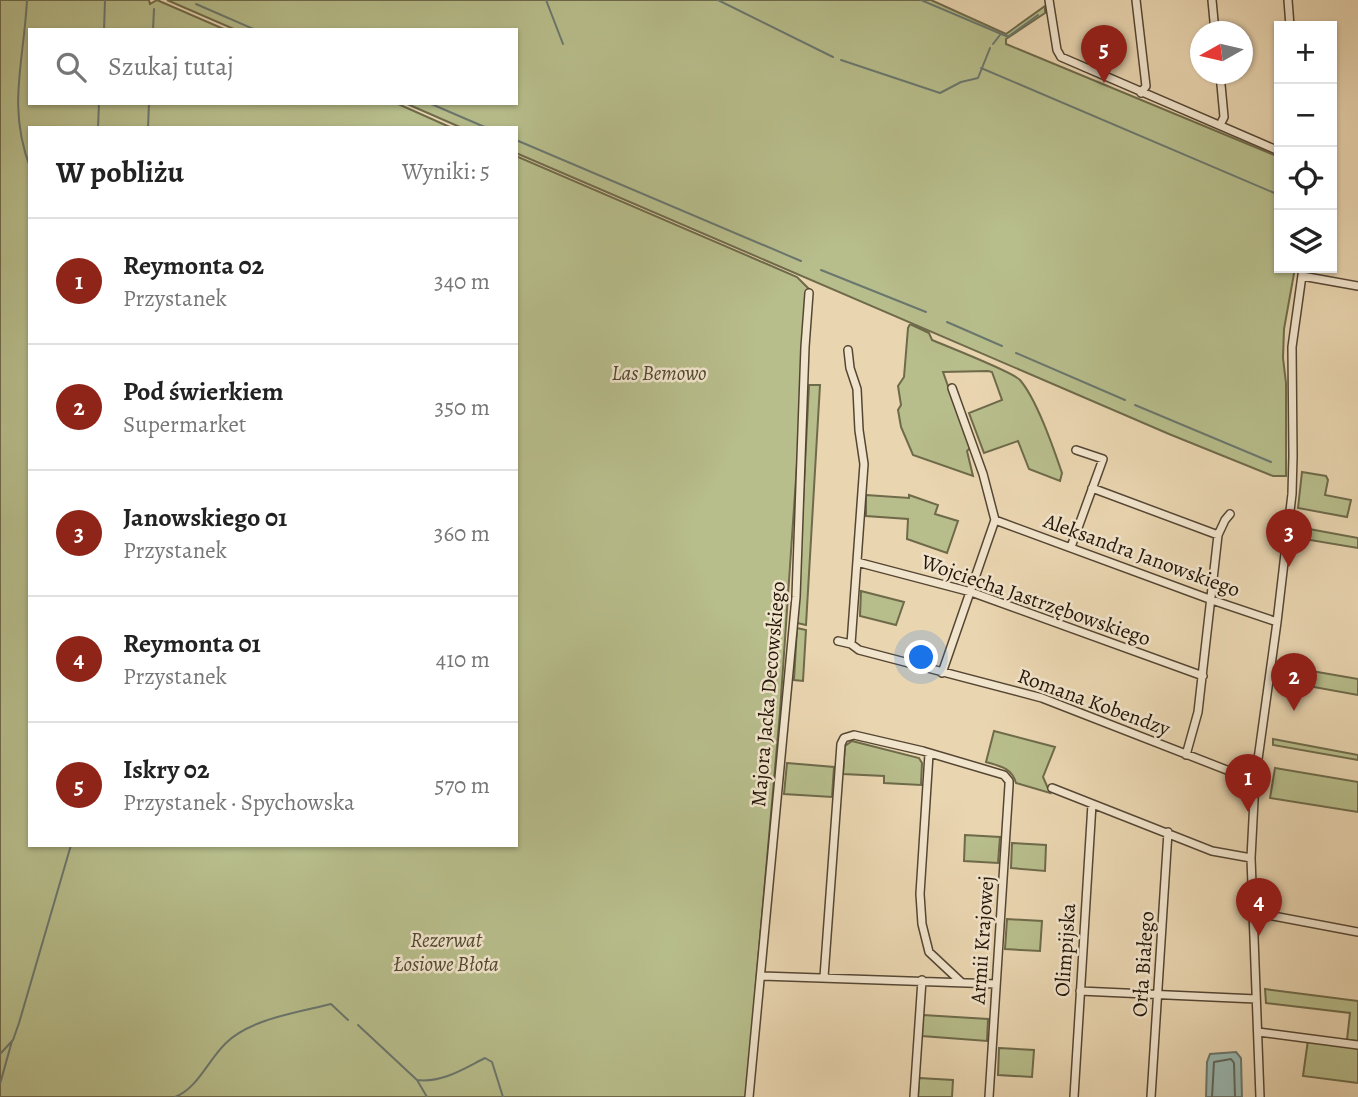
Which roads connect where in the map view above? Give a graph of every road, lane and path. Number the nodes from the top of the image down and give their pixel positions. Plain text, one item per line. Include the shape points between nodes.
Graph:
1 (1049, 0) edge
2 (1136, 0) edge
3 (1212, 0) edge
4 (1288, 0) edge
5 (1214, 21) edge
6 (1290, 21) edge
7 (1221, 84) edge
8 (1141, 93) junction
9 (1220, 125) junction
10 (1274, 149) edge
11 (1303, 273) edge
12 (1307, 273) edge
13 (1358, 285) edge
14 (809, 293) dead end
15 (848, 350) dead end
16 (952, 388) dead end
17 (1076, 450) dead end
18 (1092, 488) junction
19 (1230, 514) dead end
20 (995, 520) junction
21 (1218, 535) junction
22 (1071, 547) junction
23 (857, 562) junction
24 (971, 592) junction
25 (1212, 600) junction
26 (1277, 622) junction
27 (838, 641) dead end
28 (851, 644) junction
29 (942, 673) junction
30 (1203, 676) junction
31 (929, 754) junction
32 (1186, 755) junction
33 (1255, 781) junction
34 (1052, 788) dead end
35 (1092, 804) junction
36 (1168, 832) junction
37 (1251, 858) junction
38 (1252, 912) junction
39 (1358, 932) edge
40 (761, 976) junction
41 (824, 977) junction
42 (922, 980) junction
43 (961, 982) junction
44 (996, 984) junction
45 (1080, 991) junction
46 (1158, 995) junction
47 (1256, 999) junction
48 (1258, 1032) junction
49 (1358, 1045) edge
50 (749, 1097) edge
51 (914, 1097) edge
52 (989, 1097) edge
53 (1073, 1097) edge
54 (1151, 1097) edge
55 (1260, 1097) edge

1 - 8 street via 1061,57
2 - 8 street via 1146,86
3 - 5 street
4 - 6 street
7 - 9 street via 1224,117
8 - 9 street
9 - 10 street
11 - 26 street via 1292,347 1292,494
12 - 13 street
14 - 40 street, Majora Jacka Decowskiego via 796,597
15 - 23 street via 857,389 863,458
16 - 20 street
17 - 18 street via 1103,459
18 - 21 street
18 - 22 street
19 - 21 street
20 - 22 street, Aleksandra Janowskiego
20 - 24 street
21 - 25 street
22 - 25 street, Aleksandra Janowskiego
23 - 24 street, Wojciecha Jastrzębowskiego
23 - 28 street
24 - 29 street
24 - 30 street, Wojciecha Jastrzębowskiego
25 - 26 street, Aleksandra Janowskiego
25 - 30 street
26 - 33 street
27 - 28 street, Romana Kobendzy
28 - 29 street, Romana Kobendzy
29 - 32 street, Romana Kobendzy via 1042,698
30 - 32 street
31 - 41 street via 854,735 841,744
31 - 43 street via 922,924 929,952
31 - 44 street, Armii Krajowej via 1007,778
32 - 33 street, Romana Kobendzy
33 - 37 street
34 - 35 street
35 - 36 street
35 - 45 street, Olimpijska
36 - 37 street via 1212,851
36 - 46 street, Orła Białego
37 - 38 street
38 - 39 street
38 - 47 street
40 - 41 street
40 - 50 street, Majora Jacka Decowskiego
41 - 42 street
42 - 43 street
42 - 51 street
43 - 44 street
44 - 52 street, Armii Krajowej
45 - 46 street
45 - 53 street, Olimpijska
46 - 47 street
46 - 54 street, Orła Białego
47 - 48 street
48 - 49 street
48 - 55 street

